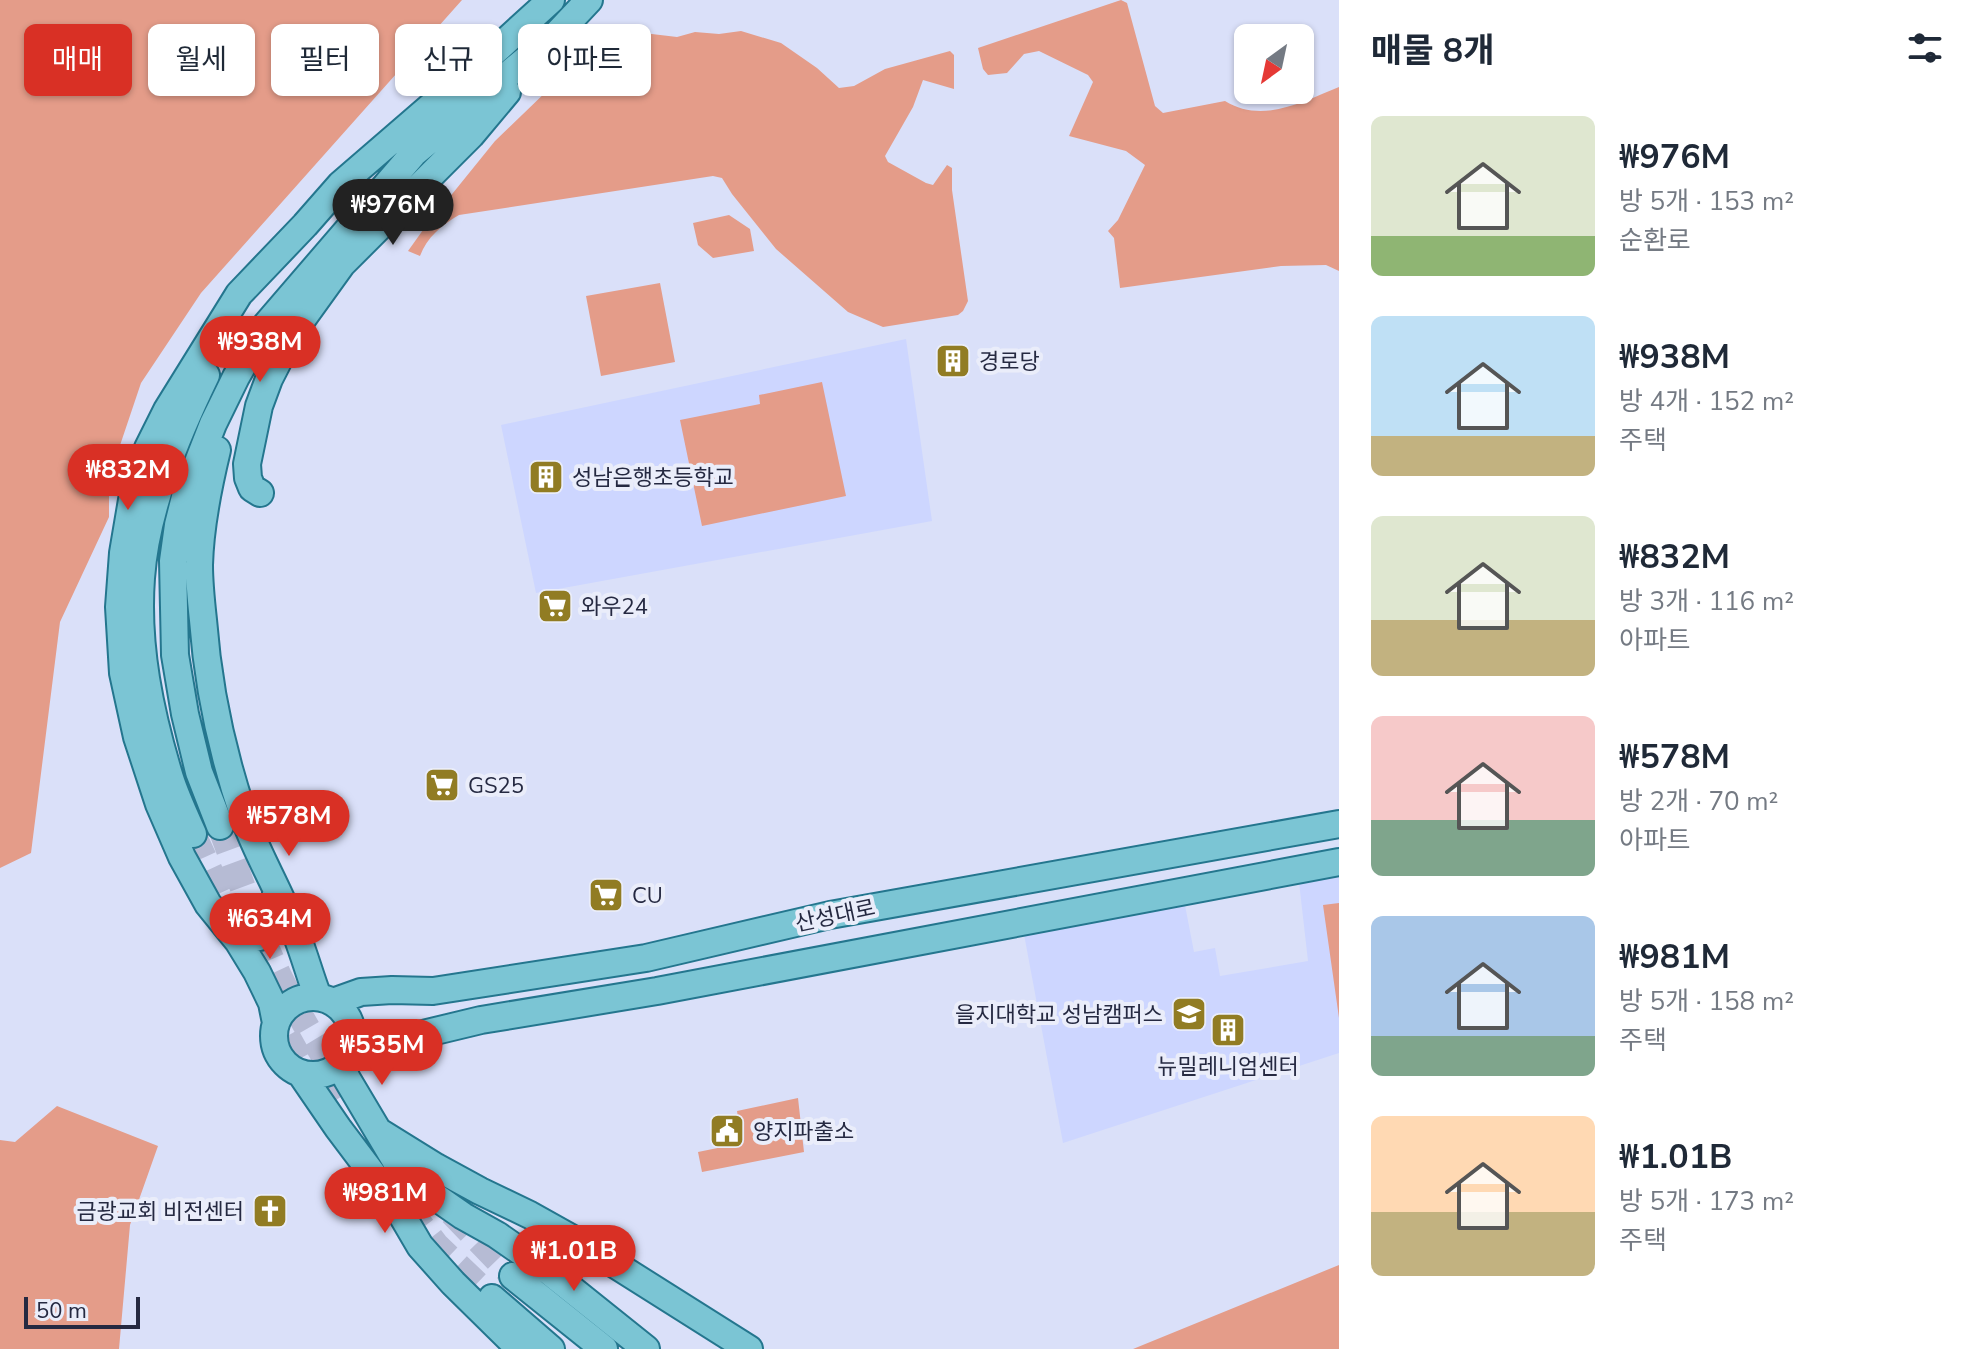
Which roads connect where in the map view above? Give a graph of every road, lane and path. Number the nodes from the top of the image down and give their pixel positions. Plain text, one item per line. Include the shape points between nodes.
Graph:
1 (551, 0) edge
2 (589, 0) edge
3 (566, 24) edge
4 (518, 66) edge
5 (518, 79) edge
6 (305, 225) junction
7 (228, 392) junction
8 (260, 493) dead end
9 (1339, 824) edge
10 (220, 826) tunnel mouth
11 (193, 834) tunnel mouth
12 (1339, 862) edge
13 (275, 890) junction
14 (208, 904) junction
15 (325, 1000) junction
16 (276, 1023) junction
17 (346, 1055) junction
18 (301, 1074) junction
19 (378, 1131) junction
20 (472, 1220) junction
21 (429, 1256) junction
22 (513, 1276) tunnel mouth
23 (492, 1298) tunnel mouth
24 (520, 1349) edge
25 (551, 1349) edge
26 (604, 1349) edge
27 (646, 1349) edge
28 (749, 1349) edge

1 - 6 main road via 341,184
2 - 3 main road
4 - 7 main road via 414,153 266,325
5 - 8 main road via 471,135 342,264 293,332 259,406 247,464 252,488
6 - 11 main road via 212,364 167,464 150,525 141,576 143,667 170,780
6 - 14 main road via 239,294 167,410 148,448 123,553 122,660 137,737 159,804
7 - 10 main road via 186,493 173,561 175,655 185,714
7 - 13 main road via 201,538 204,636 231,775
9 - 15 main road, 산성대로 via 845,912 646,958 433,991 361,992
12 - 17 main road, 산성대로 via 481,1020
13 - 14 main road via 277,919 266,936 255,938
13 - 15 main road
14 - 16 main road via 257,972
15 - 16 main road via 292,1003
15 - 17 main road via 343,1010 349,1021 352,1033
16 - 18 main road via 277,1051
17 - 18 main road via 333,1070
17 - 19 main road via 347,1079
18 - 21 main road
19 - 20 main road via 417,1184
19 - 28 main road via 589,1248
20 - 21 main road via 447,1215 430,1220 422,1234
20 - 27 main road via 550,1272
21 - 24 main road
22 - 26 main road
23 - 25 main road

